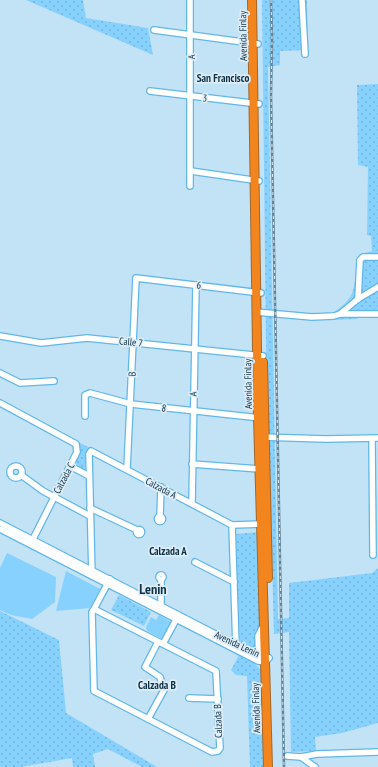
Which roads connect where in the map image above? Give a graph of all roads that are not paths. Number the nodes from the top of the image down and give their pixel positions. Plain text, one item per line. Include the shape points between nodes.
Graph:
1 (190, 0) edge
2 (252, 0) edge
3 (258, 0) edge
4 (302, 0) edge
5 (154, 30) dead end
6 (190, 35) junction
7 (256, 44) junction
8 (305, 54) dead end
9 (150, 91) dead end
10 (191, 96) junction
11 (256, 104) junction
12 (191, 171) junction
13 (256, 181) junction
14 (190, 186) dead end
15 (378, 256) edge
16 (136, 278) joint
17 (196, 285) junction
18 (378, 287) edge
19 (259, 293) junction
20 (358, 298) junction
21 (259, 313) junction
22 (340, 314) junction
23 (378, 314) edge
24 (0, 336) edge
25 (133, 343) junction
26 (194, 349) junction
27 (260, 356) junction
28 (0, 373) edge
29 (54, 381) dead end
30 (0, 403) edge
31 (131, 404) junction
32 (192, 411) junction
33 (85, 416) dead end
34 (261, 418) junction
35 (262, 436) junction
36 (375, 438) edge
37 (192, 464) junction
38 (70, 466) junction
39 (127, 469) junction
40 (263, 469) junction
41 (21, 475) dead end
42 (89, 476) junction
43 (161, 487) junction
44 (54, 496) junction
45 (192, 503) junction
46 (90, 508) junction
47 (90, 516) junction
48 (160, 516) dead end
49 (0, 523) edge
50 (264, 524) junction
51 (232, 525) junction
52 (0, 529) edge
53 (137, 530) dead end
54 (32, 542) junction
55 (373, 556) dead end
56 (195, 562) dead end
57 (92, 573) junction
58 (161, 580) dead end
59 (109, 582) junction
60 (234, 582) junction
61 (161, 606) junction
62 (94, 609) junction
63 (178, 617) junction
64 (161, 643) junction
65 (236, 647) junction
66 (263, 658) junction
67 (189, 698) dead end
68 (218, 700) junction
69 (148, 719) junction
70 (378, 752) edge
71 (287, 756) dead end
72 (301, 757) junction
73 (268, 767) edge
74 (272, 767) edge
75 (315, 767) edge

1 - 6 street, A
2 - 7 highway, Avenida Finlay
3 - 7 highway, Avenida Finlay
4 - 8 street
5 - 6 street
6 - 7 street
6 - 10 street, A
7 - 11 highway, Avenida Finlay
9 - 10 street, 3
10 - 11 street, 3
10 - 12 street, A
11 - 13 highway, Avenida Finlay
12 - 13 street
12 - 14 street, A
13 - 19 highway, Avenida Finlay
15 - 20 street via 363,257 360,260
16 - 17 street, 6
16 - 25 street, B
17 - 19 street, 6
17 - 26 street, A
18 - 20 street
19 - 21 highway, Avenida Finlay
20 - 22 street
21 - 22 street via 312,316
21 - 27 highway, Avenida Finlay
22 - 23 street
24 - 25 street, Calle 7 via 41,343 87,338
25 - 26 street, Calle 7
25 - 31 street, B
26 - 27 street, Calle 7
26 - 32 street, A
27 - 34 highway, Avenida Finlay
28 - 29 street via 20,383
30 - 38 street, Calzada C via 76,444 77,452
31 - 32 street, 8
31 - 33 street, 8 via 90,393 85,395
31 - 39 street, B
32 - 34 street, 8
32 - 37 street, A
34 - 35 highway, Avenida Finlay
35 - 36 street
35 - 40 highway, Avenida Finlay
36 - 55 street
37 - 40 street
37 - 45 street, A
38 - 42 street
38 - 44 street, Calzada C
39 - 42 street, Calzada A via 91,451
39 - 43 street, Calzada A
40 - 50 highway, Avenida Finlay
41 - 44 street
42 - 46 street, Calzada A
43 - 45 street, Calzada A
43 - 48 street
44 - 47 street
44 - 54 street, Calzada C
45 - 51 street, Calzada A
46 - 47 street, Calzada A
46 - 53 street
47 - 57 street, Calzada A
49 - 54 street, Avenida Lenin
50 - 51 street
50 - 66 highway, Avenida Finlay
50 - 66 highway, Avenida Finlay
51 - 60 street
52 - 54 street, Avenida Lenin
54 - 57 street, Avenida Lenin
56 - 60 street
57 - 59 street, Avenida Lenin
58 - 61 street
59 - 61 street, Avenida Lenin
59 - 62 street, Calzada B
59 - 63 street, Avenida Lenin
60 - 65 street
61 - 63 street, Avenida Lenin
62 - 64 street, Calzada B
62 - 69 street, Calzada B via 94,691
63 - 64 street
63 - 65 street, Avenida Lenin
64 - 68 street, Calzada B via 216,671
64 - 69 street via 145,668 160,677 164,690
65 - 66 street, Avenida Lenin
66 - 73 highway, Avenida Finlay
66 - 74 highway, Avenida Finlay
67 - 68 street
68 - 69 street, Calzada B via 220,748 215,752
70 - 72 street
71 - 72 street
72 - 75 street

